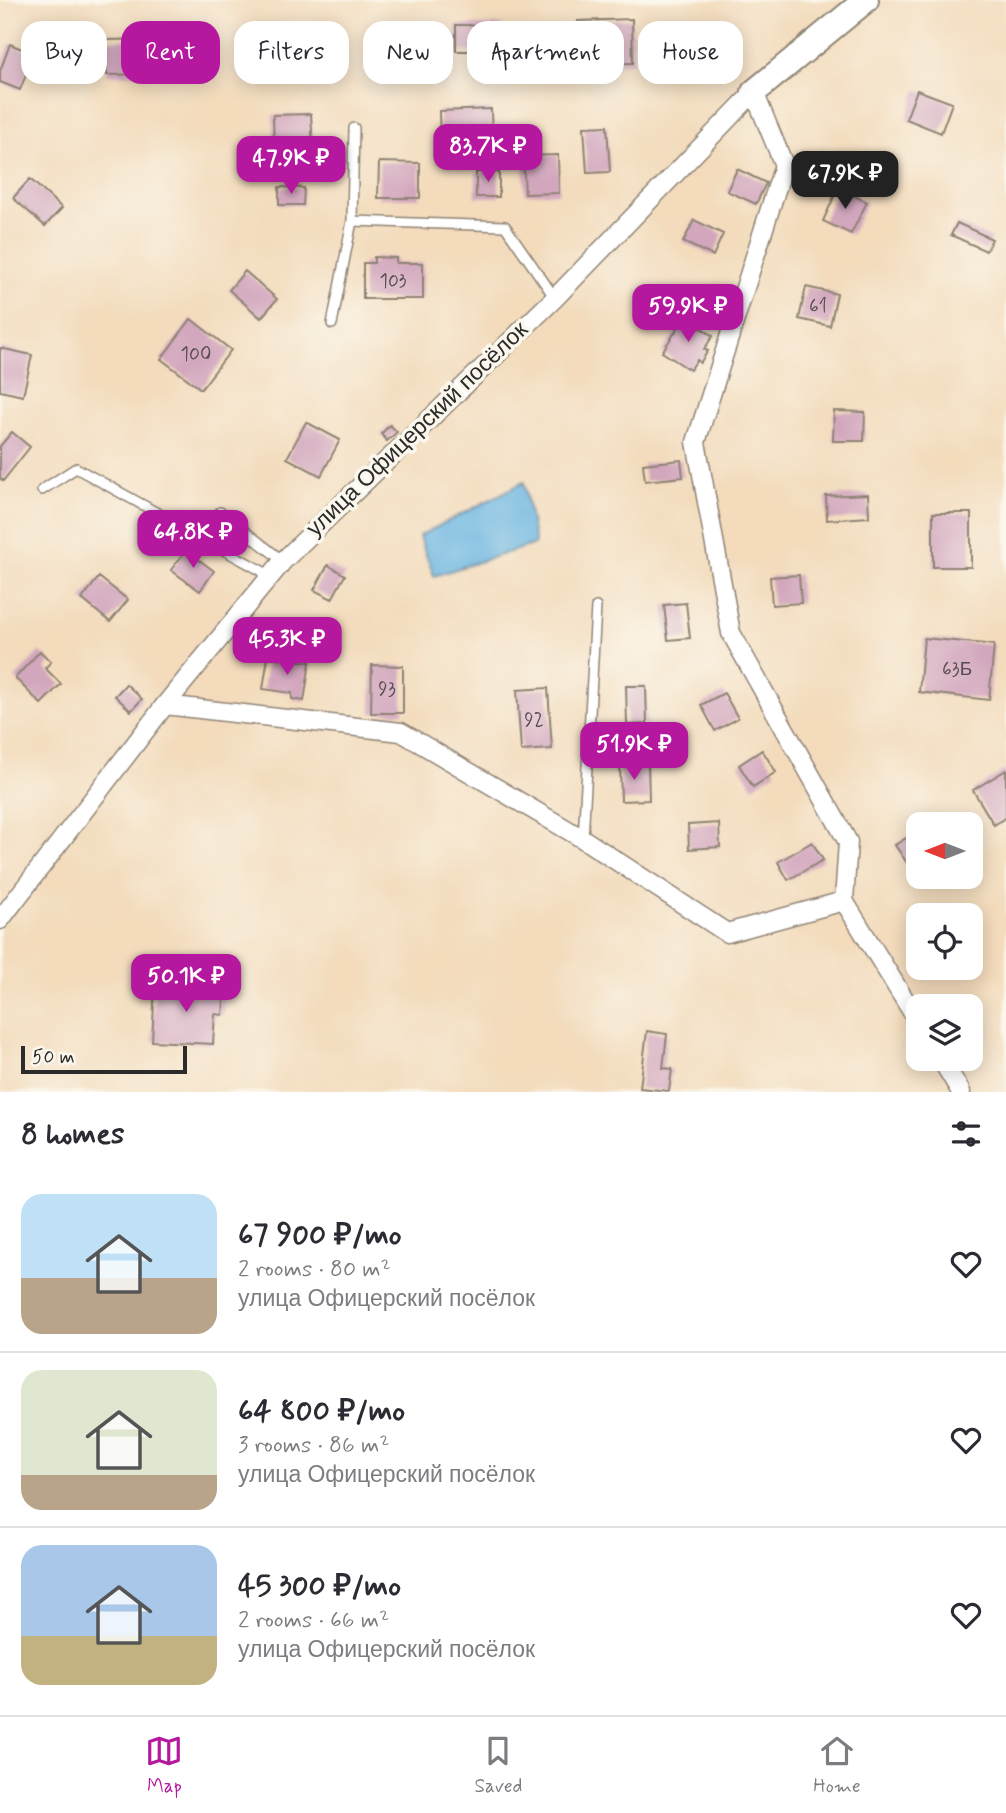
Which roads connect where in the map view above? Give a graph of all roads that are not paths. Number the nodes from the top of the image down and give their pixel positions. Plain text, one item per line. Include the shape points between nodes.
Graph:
1 (858, 2) edge
2 (754, 92) junction
3 (354, 128) dead end
4 (352, 220) junction
5 (555, 298) junction
6 (332, 324) dead end
7 (42, 490) dead end
8 (220, 512) dead end
9 (283, 561) junction
10 (271, 576) junction
11 (596, 607) dead end
12 (165, 705) junction
13 (583, 839) junction
14 (844, 901) junction
15 (0, 920) edge
16 (906, 1002) edge
17 (948, 1071) edge
18 (961, 1092) edge

1 - 2 street, улица Офицерский посёлок
2 - 5 street, улица Офицерский посёлок
2 - 14 street via 783,165 696,442 731,633 848,842
3 - 4 lane
4 - 5 lane via 505,226
4 - 6 lane
5 - 9 street, улица Офицерский посёлок
7 - 10 lane via 76,468
8 - 9 lane
9 - 10 street, улица Офицерский посёлок
10 - 12 street, улица Офицерский посёлок
11 - 13 lane
12 - 13 street via 401,732
12 - 15 street, улица Офицерский посёлок
13 - 14 street via 727,933
14 - 16 street
17 - 18 street

